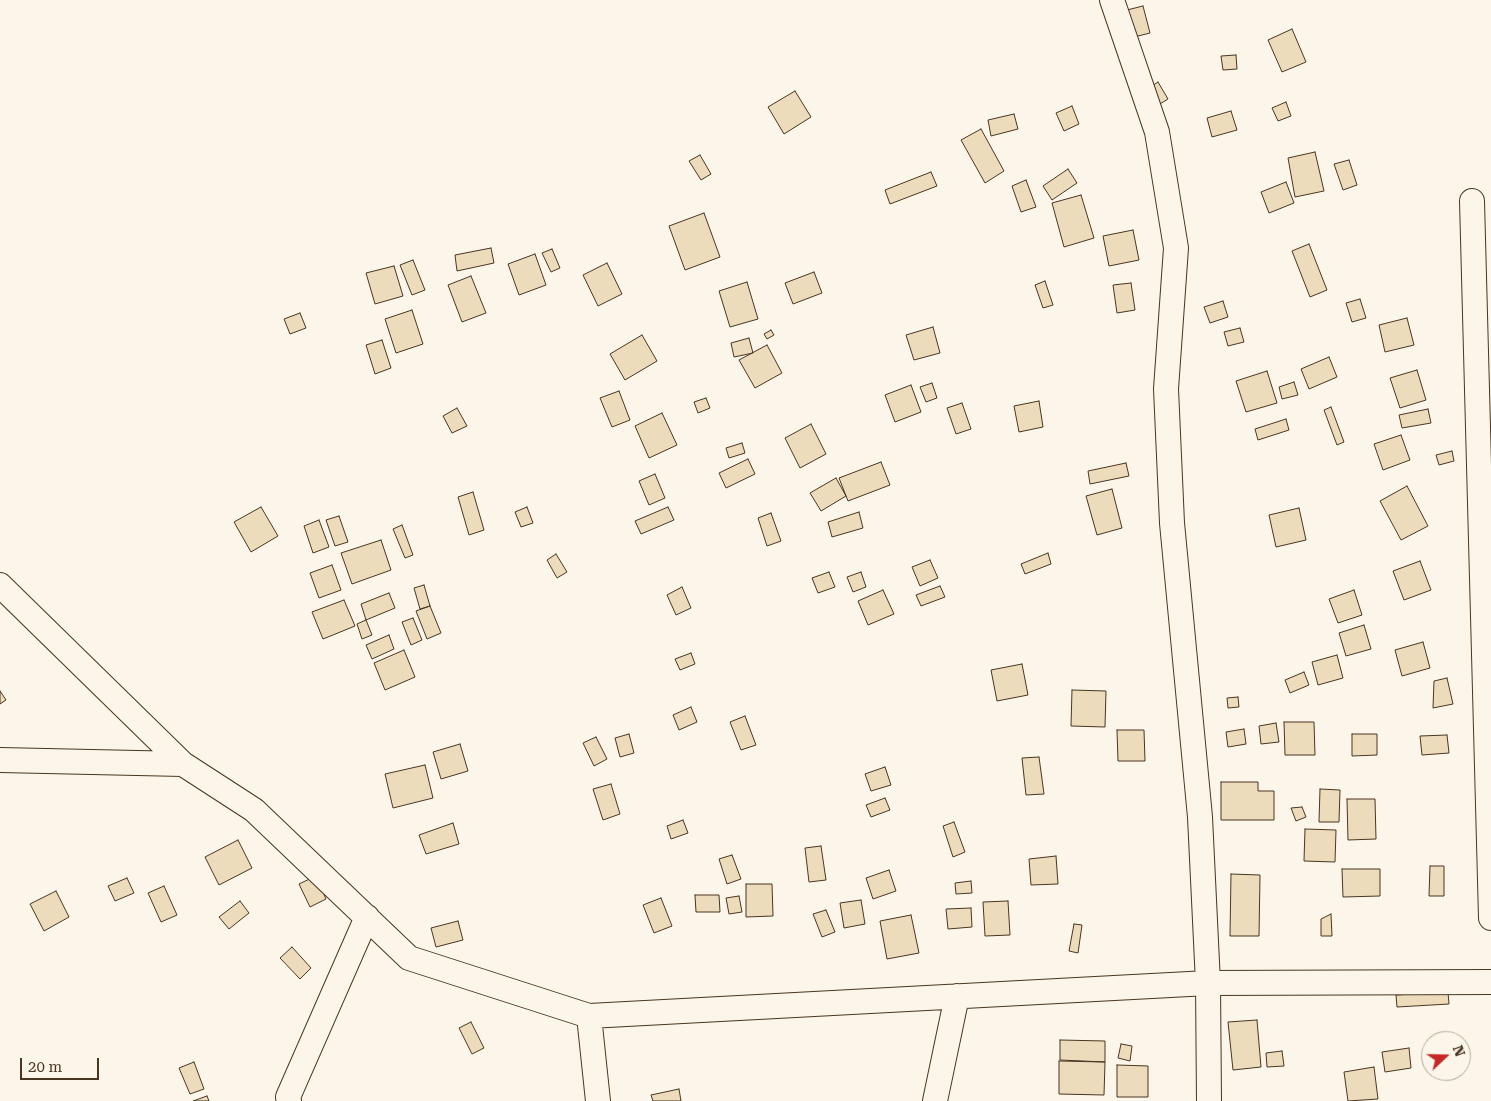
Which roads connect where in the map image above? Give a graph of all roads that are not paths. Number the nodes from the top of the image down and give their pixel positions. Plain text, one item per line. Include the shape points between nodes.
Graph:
1 (1112, 0) edge
2 (1472, 201) dead end
3 (0, 585) edge
4 (0, 760) edge
5 (183, 764) junction
6 (367, 917) junction
7 (1491, 918) edge
8 (1491, 982) edge
9 (1208, 983) junction
10 (957, 996) junction
11 (589, 1016) junction
12 (289, 1101) edge
13 (598, 1101) edge
14 (934, 1101) edge
15 (1209, 1101) edge

1 - 9 street via 1157,132 1176,248 1166,389 1172,523 1200,817
2 - 7 street
3 - 5 street
4 - 5 street
5 - 6 street via 254,810
6 - 11 street via 409,958
6 - 12 street
8 - 9 street
9 - 10 street
9 - 15 street
10 - 11 street
10 - 14 street
11 - 13 street

